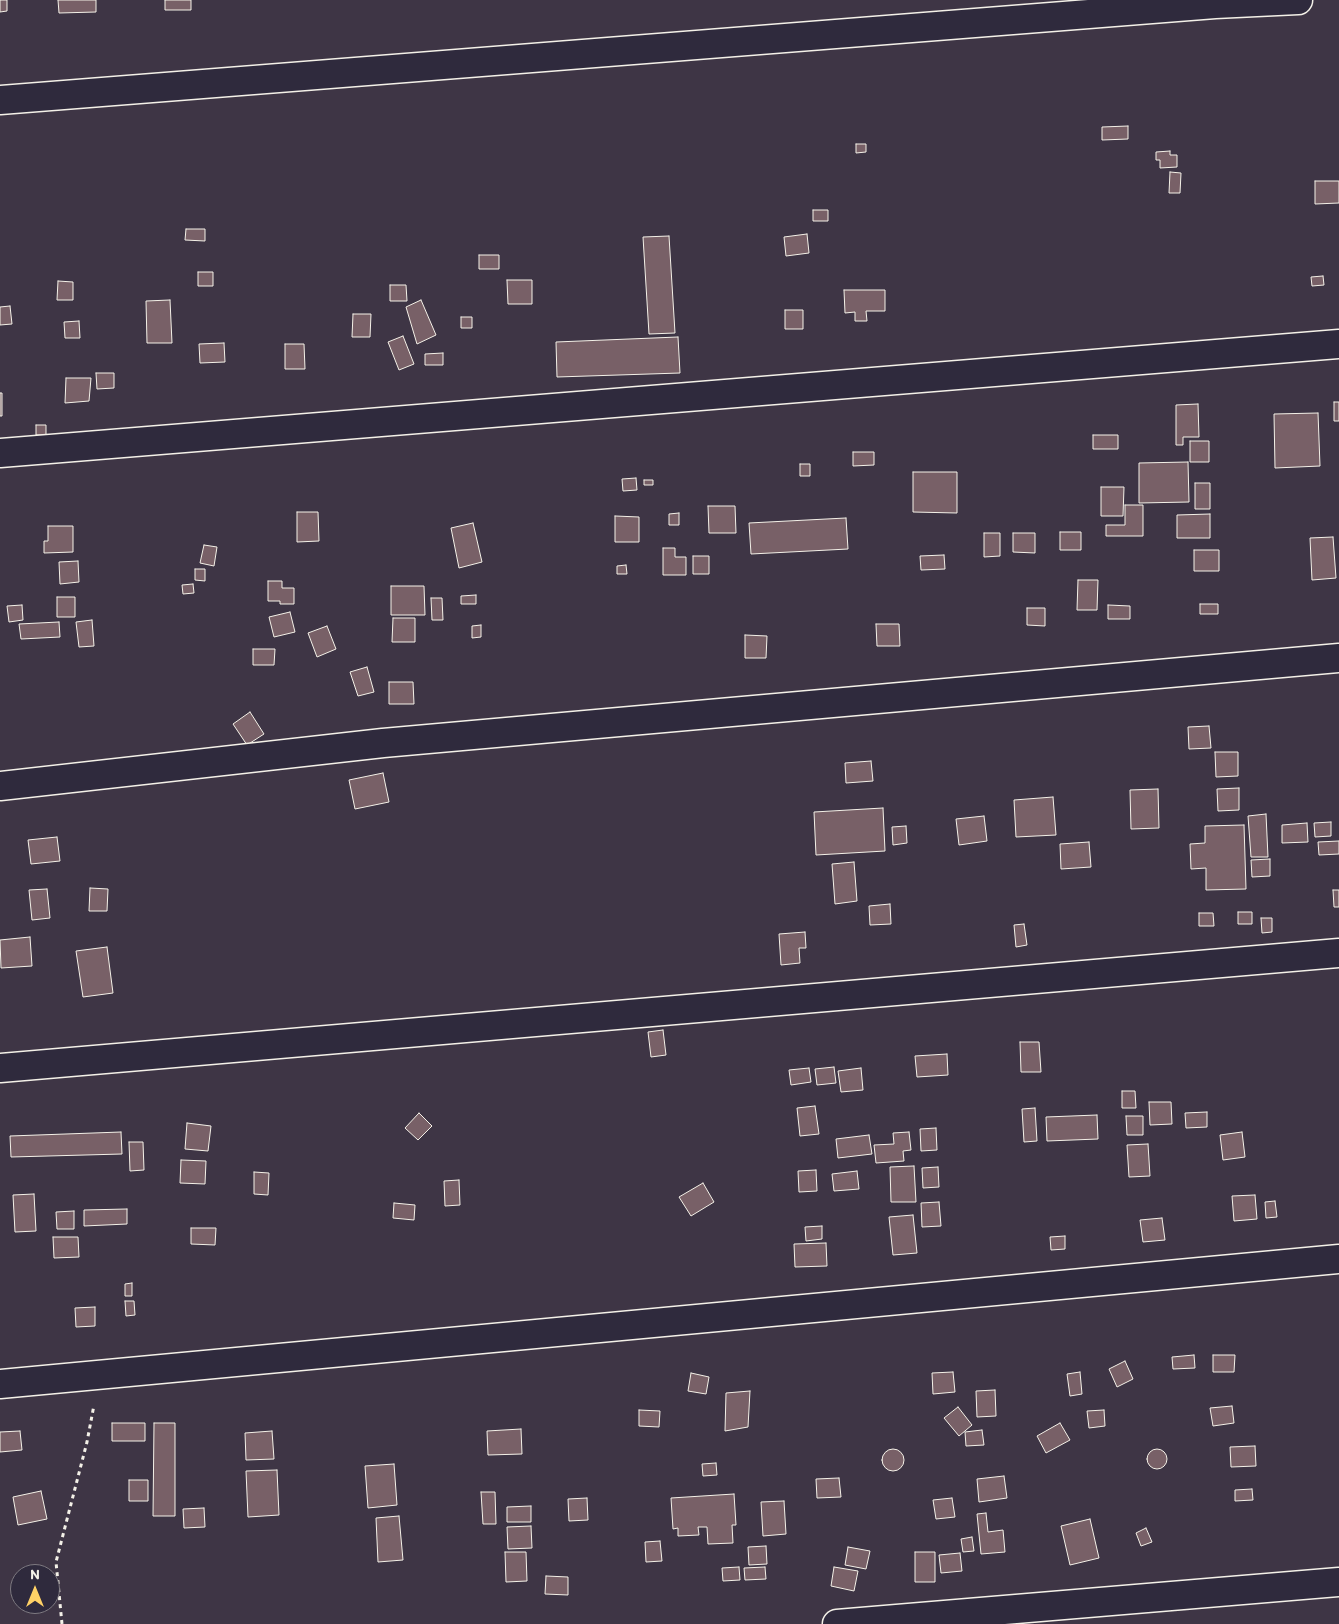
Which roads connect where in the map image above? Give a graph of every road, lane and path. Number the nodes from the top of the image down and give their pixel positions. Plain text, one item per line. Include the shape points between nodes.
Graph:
1 (1298, 0) edge
2 (0, 100) edge
3 (1339, 344) edge
4 (0, 453) edge
5 (1339, 658) edge
6 (0, 786) edge
7 (1339, 953) edge
8 (0, 1068) edge
9 (1339, 1260) edge
10 (100, 1374) junction
11 (0, 1384) edge
12 (1339, 1582) edge
13 (62, 1624) edge
14 (837, 1624) edge

1 - 2 street
3 - 4 street
5 - 6 street via 382,743
7 - 8 street
9 - 10 street
10 - 11 street
10 - 13 path via 87,1442 56,1562
12 - 14 street

